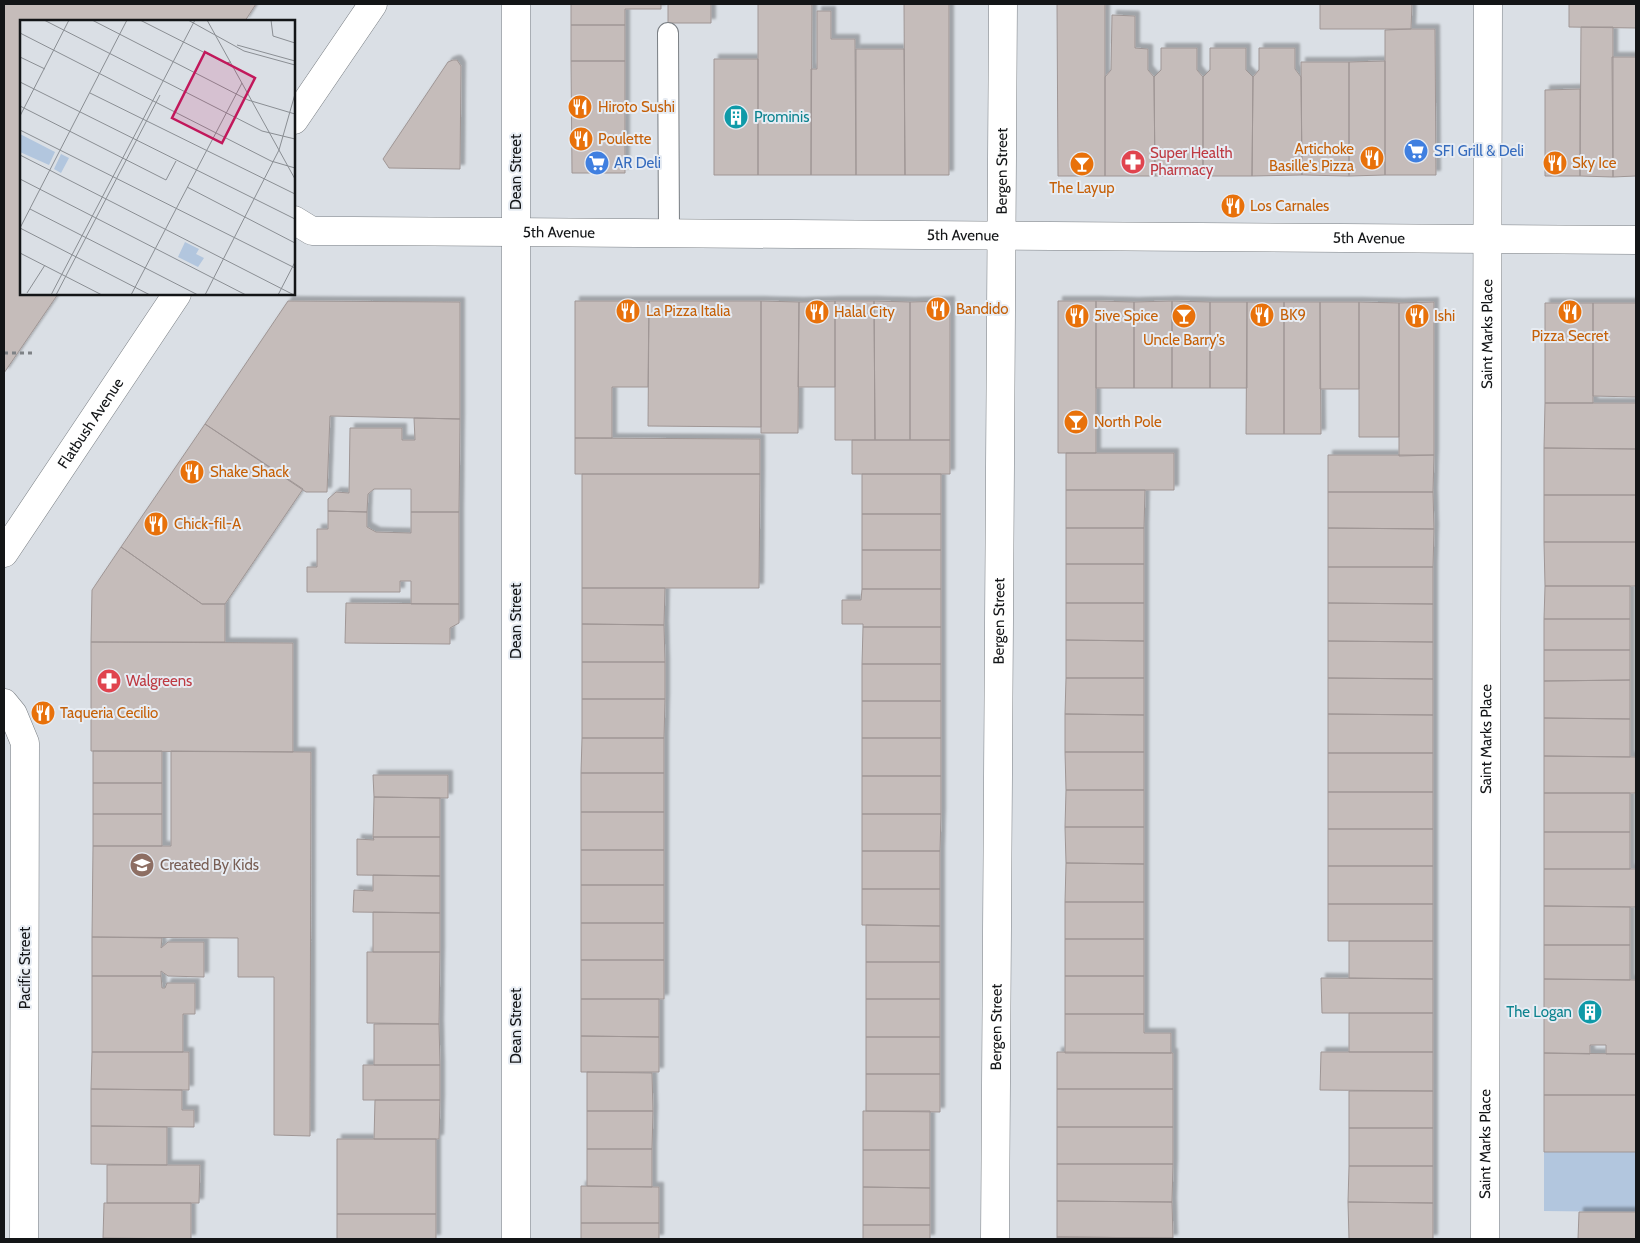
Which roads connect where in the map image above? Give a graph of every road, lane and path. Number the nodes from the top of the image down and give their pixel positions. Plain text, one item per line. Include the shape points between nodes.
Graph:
1 (372, 4) edge
2 (516, 4) edge
3 (1003, 4) edge
4 (1488, 4) edge
5 (668, 33) dead end
6 (295, 119) edge
7 (295, 221) edge
8 (516, 233) junction
9 (669, 234) junction
10 (1003, 236) junction
11 (1487, 239) junction
12 (1636, 240) edge
13 (176, 295) edge
14 (4, 353) edge
15 (34, 353) dead end
16 (4, 553) edge
17 (4, 703) edge
18 (24, 1239) edge
19 (516, 1239) edge
20 (995, 1239) edge
21 (1485, 1239) edge

1 - 6 street
2 - 8 street, Dean Street
3 - 10 street, Bergen Street
4 - 11 street, Saint Marks Place
5 - 9 lane
7 - 8 street, 5th Avenue via 312,230
8 - 9 street, 5th Avenue
8 - 19 street, Dean Street
9 - 10 street, 5th Avenue
10 - 11 street, 5th Avenue
10 - 20 street, Bergen Street
11 - 12 street, 5th Avenue
11 - 21 street, Saint Marks Place
13 - 16 street, Flatbush Avenue
14 - 15 path
17 - 18 street, Pacific Street via 13,714 25,743

